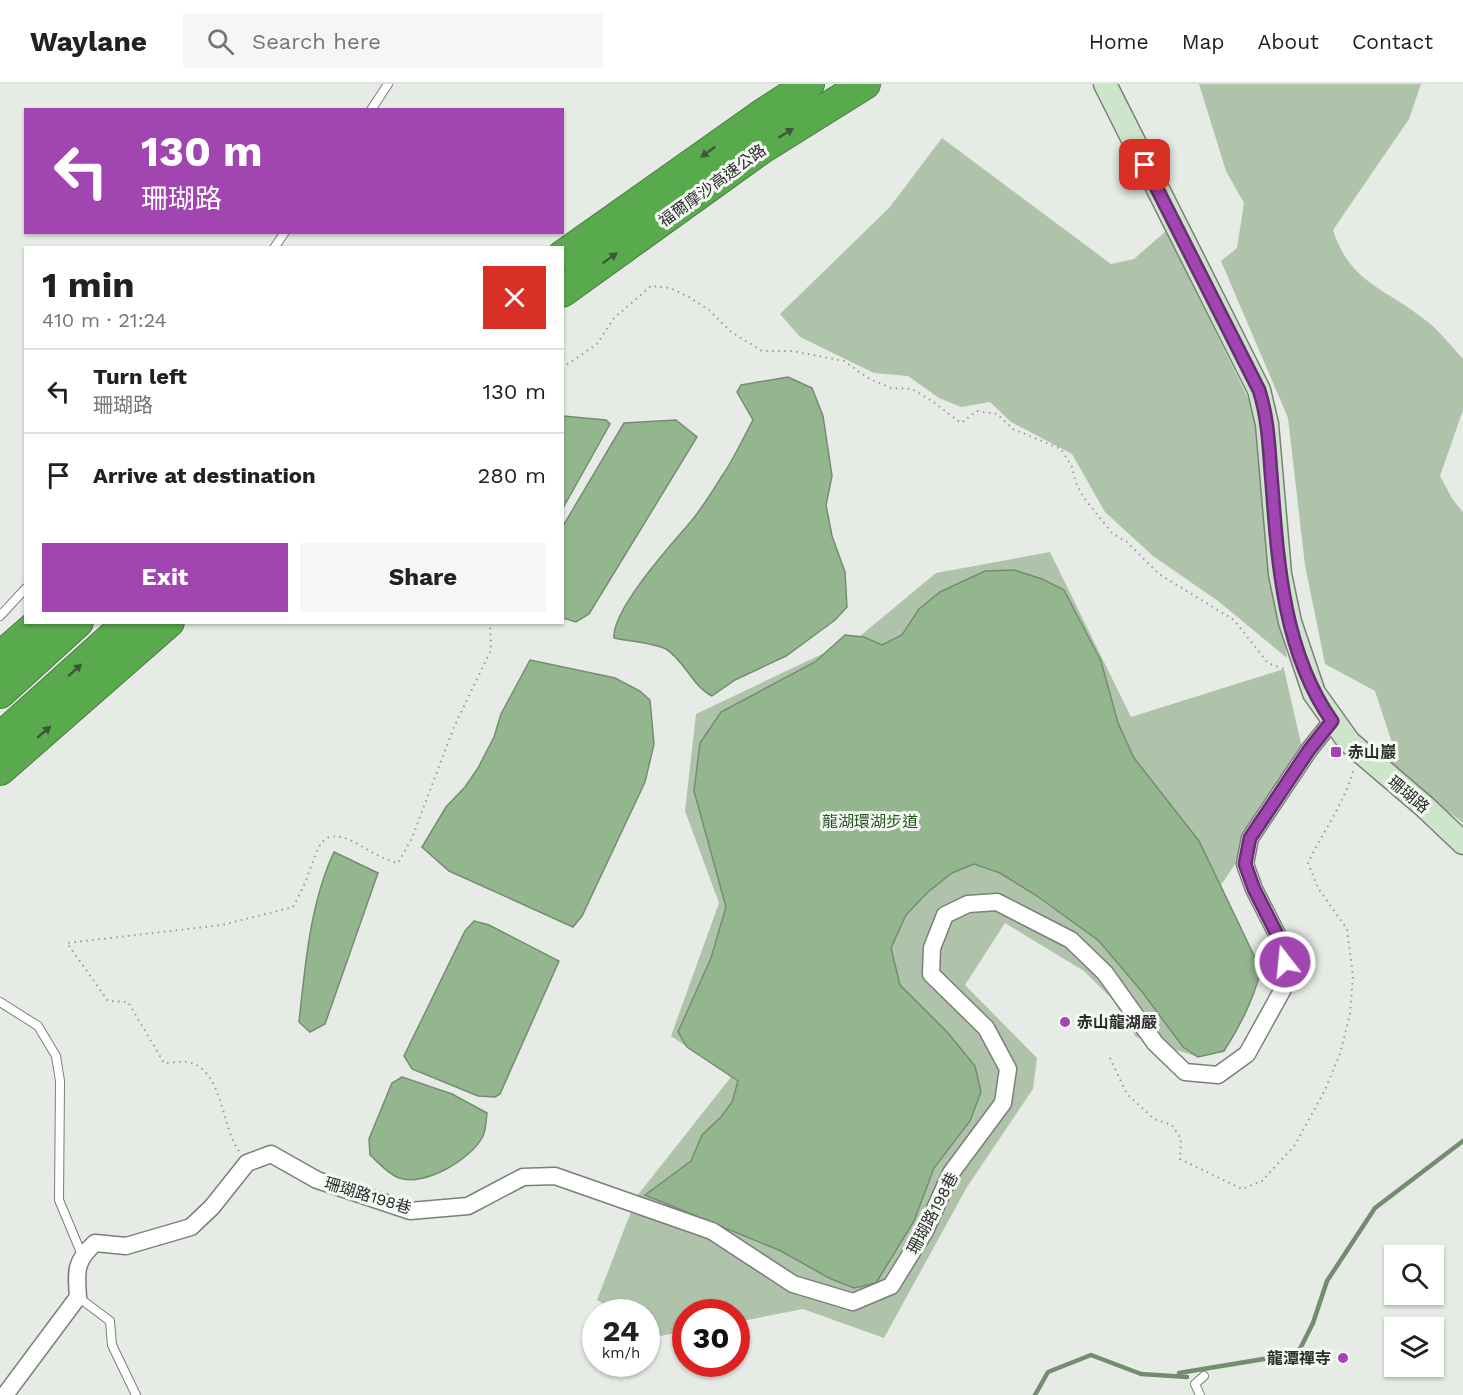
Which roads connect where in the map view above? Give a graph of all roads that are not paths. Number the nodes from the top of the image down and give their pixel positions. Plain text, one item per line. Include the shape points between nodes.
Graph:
1 (388, 84) edge
2 (809, 84) edge
3 (865, 84) edge
4 (1105, 84) edge
5 (372, 108) edge
6 (564, 255) edge
7 (564, 291) edge
8 (24, 590) edge
9 (0, 616) edge
10 (37, 624) edge
11 (76, 624) edge
12 (127, 624) edge
13 (167, 624) edge
14 (0, 657) edge
15 (0, 693) edge
16 (1332, 721) junction
17 (0, 738) edge
18 (0, 770) edge
19 (1463, 843) edge
20 (0, 1002) edge
21 (82, 1255) junction
22 (78, 1297) junction
23 (1204, 1376) dead end
24 (5, 1395) edge
25 (136, 1395) edge
26 (1200, 1395) edge

1 - 5 lane
2 -> 6 highway, 福爾摩沙高速公路
7 -> 3 highway, 福爾摩沙高速公路 via 761,149
4 - 16 street, 珊瑚路 via 1259,390 1267,424 1280,574 1288,614 1306,675
8 - 9 lane
10 - 14 highway
11 - 15 highway
17 -> 12 highway
18 -> 13 highway
16 - 19 street, 珊瑚路 via 1358,751
16 - 21 street, 珊瑚路198巷 via 1250,838 1245,864 1282,944 1288,980 1247,1054 1218,1075 1185,1072 1155,1043 1105,973 1071,940 997,902 968,904 945,915 932,948 931,974 986,1028 1008,1069 1003,1103 951,1173 925,1231 891,1286 853,1302 793,1284 712,1231 555,1176 524,1177 468,1206 410,1211 316,1180 271,1154 248,1163 191,1227 126,1246 95,1243
20 - 21 lane via 38,1026 56,1056 60,1081 59,1200
21 - 22 street via 76,1273
22 - 24 street
22 - 25 lane via 110,1321 112,1345
23 - 26 lane via 1195,1384

